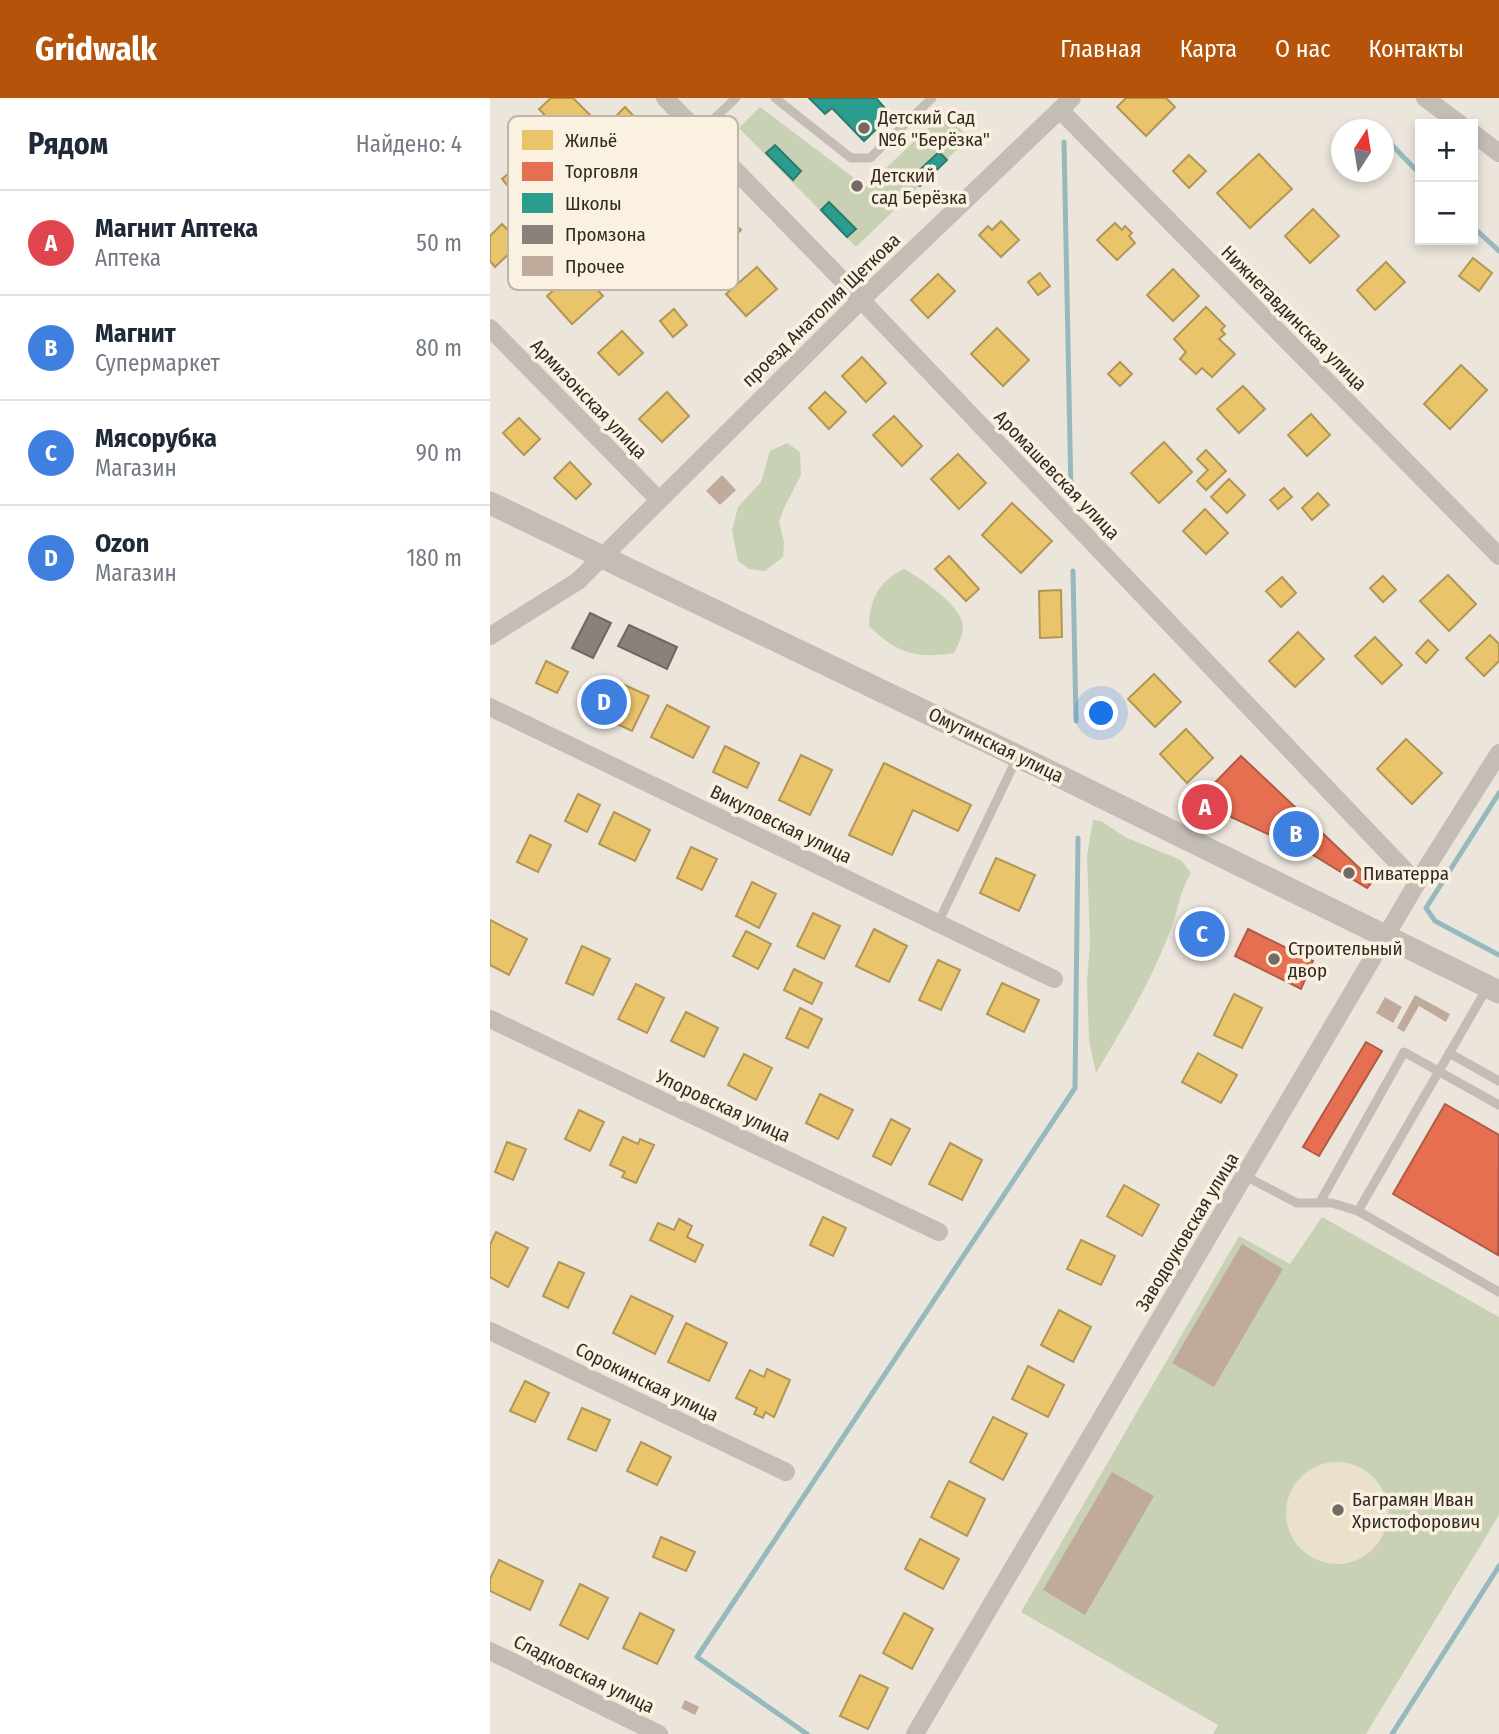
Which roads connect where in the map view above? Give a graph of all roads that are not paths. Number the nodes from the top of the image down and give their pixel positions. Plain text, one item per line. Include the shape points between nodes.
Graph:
1 (665, 98) edge
2 (736, 98) edge
3 (775, 98) edge
4 (932, 98) edge
5 (1424, 98) edge
6 (1066, 104) edge
7 (682, 116) edge
8 (717, 116) edge
9 (1453, 119) edge
10 (1478, 137) edge
11 (1499, 153) edge
12 (738, 173) edge
13 (861, 300) junction
14 (490, 328) edge
15 (657, 499) junction
16 (490, 503) edge
17 (603, 556) junction
18 (1499, 556) edge
19 (490, 636) edge
20 (490, 707) edge
21 (1499, 753) edge
22 (1018, 756) junction
23 (1417, 883) junction
24 (938, 923) junction
25 (1386, 935) junction
26 (1054, 979) dead end
27 (1494, 989) edge
28 (490, 1018) edge
29 (1449, 1053) junction
30 (1439, 1071) junction
31 (1499, 1081) edge
32 (1499, 1105) edge
33 (1245, 1175) junction
34 (1320, 1202) junction
35 (1358, 1211) junction
36 (939, 1232) dead end
37 (1499, 1292) edge
38 (490, 1331) edge
39 (786, 1472) dead end
40 (490, 1651) edge
41 (659, 1734) edge
42 (915, 1734) edge

1 - 7 street, Аромашевская улица
2 - 8 lane
3 - 4 lane via 851,159 870,158
5 - 9 street
6 - 13 street, проезд Анатолия Щеткова
6 - 18 street, Нижнетавдинская улица
10 - 11 street
12 - 13 street, Аромашевская улица
13 - 15 street, проезд Анатолия Щеткова
13 - 23 street, Аромашевская улица
14 - 15 street, Армизонская улица
15 - 17 street, проезд Анатолия Щеткова
16 - 17 street, Омутинская улица
17 - 19 street, проезд Анатолия Щеткова via 578,580
17 - 22 street, Омутинская улица
20 - 24 street, Викуловская улица
21 - 23 street, Заводоуковская улица
22 - 24 lane
22 - 25 street, Омутинская улица
23 - 25 street, Заводоуковская улица
24 - 26 street, Викуловская улица
25 - 27 street, Омутинская улица
25 - 33 street, Заводоуковская улица
27 - 29 lane
28 - 36 street, Упоровская улица
29 - 30 lane
29 - 31 lane
30 - 32 lane
30 - 34 lane via 1404,1052
30 - 35 lane
33 - 34 lane via 1297,1203
33 - 42 street, Заводоуковская улица
34 - 35 lane
35 - 37 lane
38 - 39 street, Сорокинская улица
40 - 41 street, Сладковская улица

